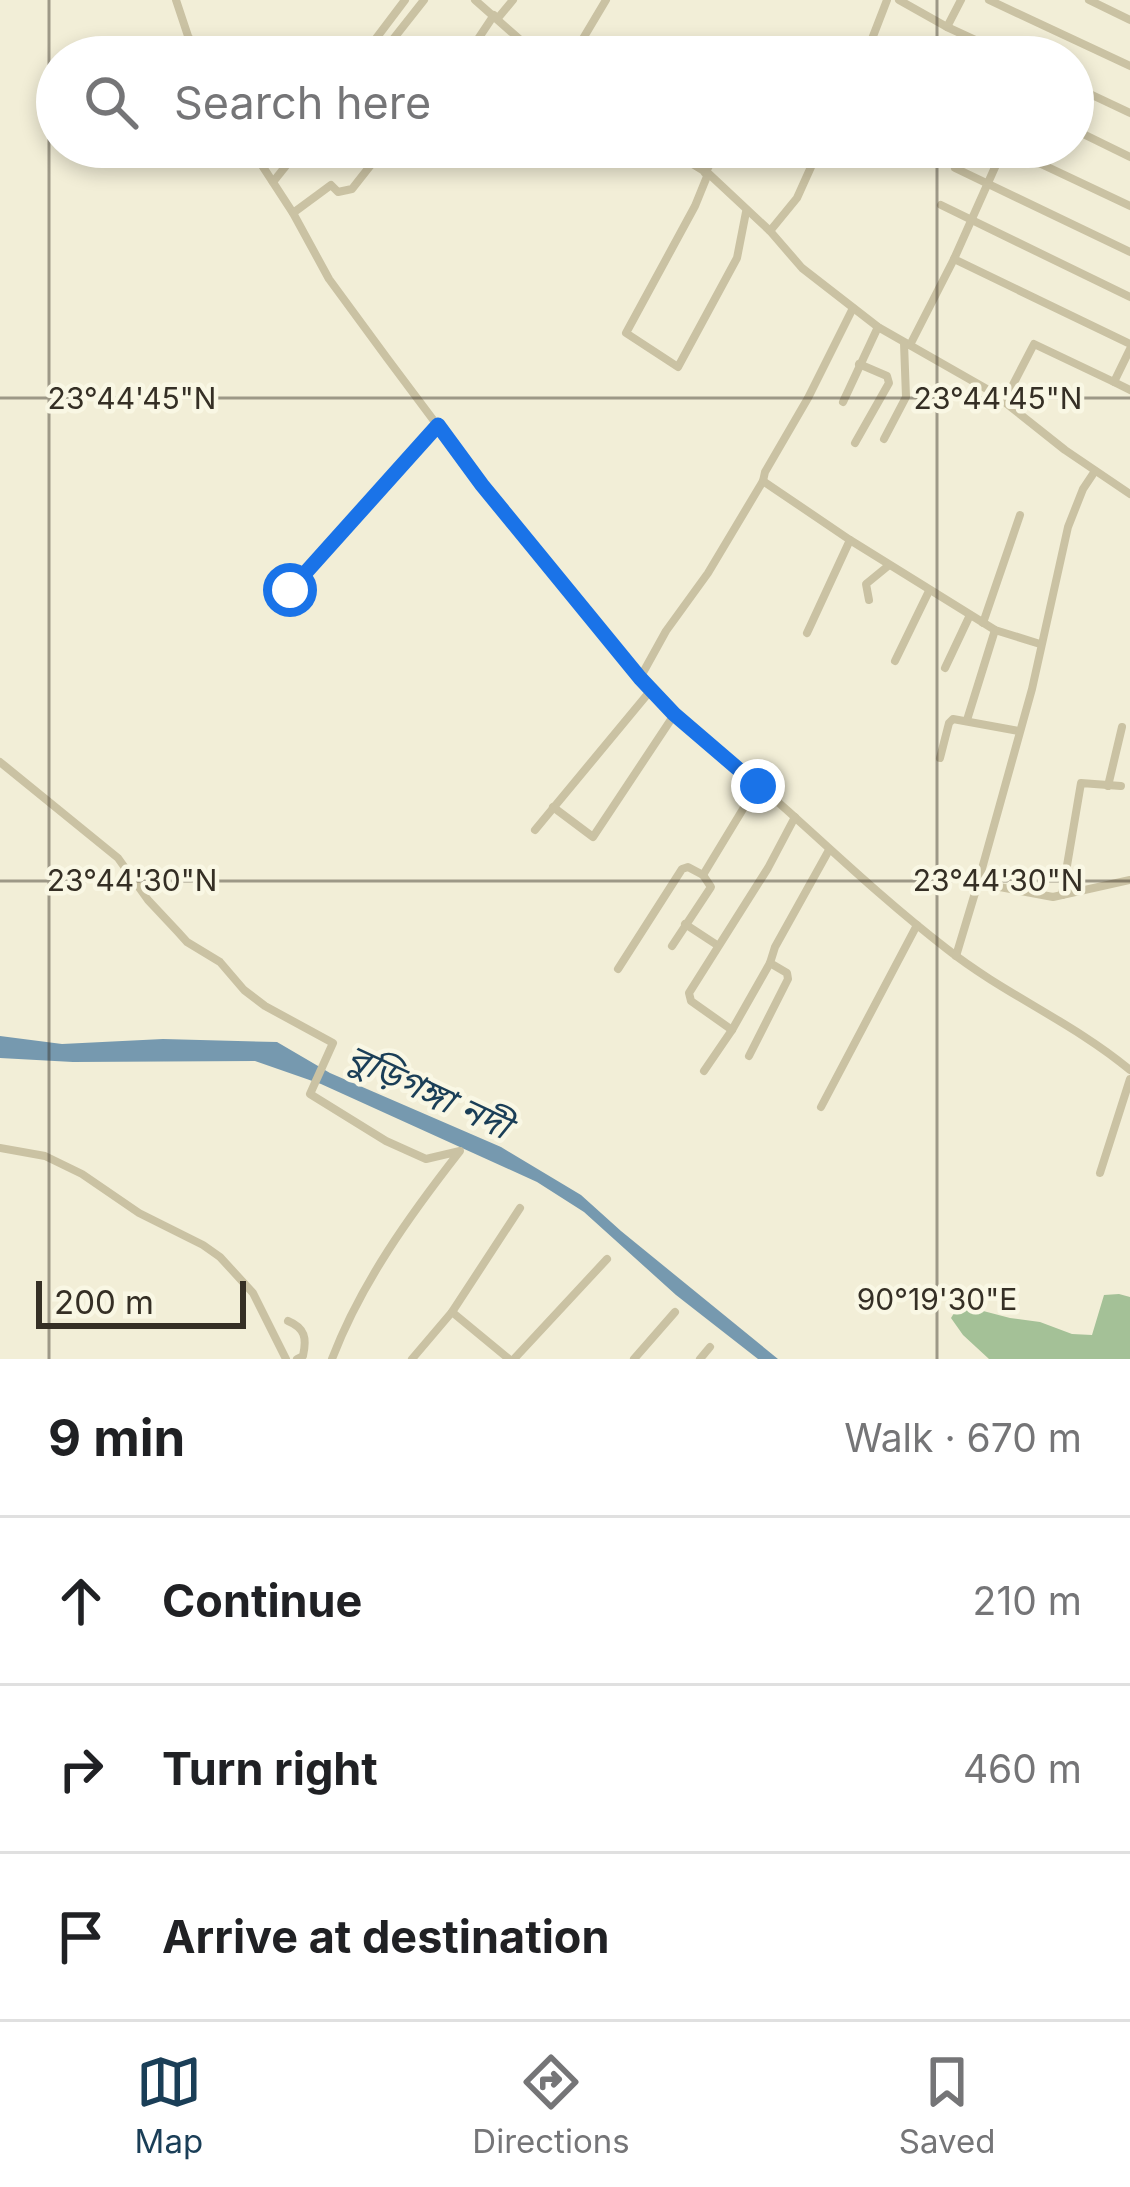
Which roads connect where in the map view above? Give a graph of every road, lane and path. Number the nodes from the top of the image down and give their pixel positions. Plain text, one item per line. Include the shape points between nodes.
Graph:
1 (176, 0) edge
2 (405, 0) edge
3 (424, 0) edge
4 (475, 0) edge
5 (513, 0) edge
6 (607, 0) edge
7 (887, 0) edge
8 (898, 0) edge
9 (961, 0) edge
10 (989, 0) edge
11 (1089, 0) edge
12 (496, 17) junction
13 (1130, 20) edge
14 (947, 27) junction
15 (188, 36) edge
16 (382, 36) edge
17 (389, 36) edge
18 (482, 36) edge
19 (516, 36) edge
20 (585, 36) edge
21 (873, 36) edge
22 (966, 36) edge
23 (1066, 36) edge
24 (1094, 49) edge
25 (1130, 66) edge
26 (1094, 96) edge
27 (1130, 113) edge
28 (1094, 139) edge
29 (1130, 157) edge
30 (264, 168) edge
31 (285, 168) edge
32 (368, 168) edge
33 (699, 168) edge
34 (710, 168) edge
35 (811, 168) edge
36 (955, 168) dead end
37 (996, 168) edge
38 (1049, 168) edge
39 (707, 173) junction
40 (273, 182) junction
41 (989, 184) junction
42 (941, 205) dead end
43 (1130, 206) edge
44 (746, 212) junction
45 (293, 213) junction
46 (973, 220) junction
47 (770, 231) junction
48 (1130, 252) edge
49 (954, 259) junction
50 (1130, 297) edge
51 (853, 308) junction
52 (878, 327) junction
53 (907, 343) junction
54 (1130, 347) edge
55 (859, 364) junction
56 (1114, 382) junction
57 (1130, 390) edge
58 (843, 402) dead end
59 (1004, 402) junction
60 (438, 425) junction
61 (884, 439) dead end
62 (855, 442) dead end
63 (1096, 471) junction
64 (763, 482) junction
65 (1130, 494) edge
66 (1020, 515) dead end
67 (850, 540) junction
68 (888, 566) junction
69 (290, 590) dead end
70 (929, 591) junction
71 (868, 600) dead end
72 (970, 615) junction
73 (983, 623) junction
74 (994, 630) junction
75 (807, 633) dead end
76 (1040, 644) junction
77 (895, 661) dead end
78 (945, 668) dead end
79 (640, 678) junction
80 (651, 690) junction
81 (674, 714) junction
82 (968, 720) junction
83 (1122, 727) dead end
84 (1019, 731) junction
85 (940, 758) dead end
86 (0, 762) edge
87 (758, 786) junction
88 (1108, 786) junction
89 (1121, 786) dead end
90 (554, 807) junction
91 (794, 817) junction
92 (535, 830) dead end
93 (829, 850) junction
94 (703, 875) junction
95 (1130, 880) edge
96 (978, 883) junction
97 (1062, 895) junction
98 (686, 924) junction
99 (917, 925) junction
100 (717, 945) junction
101 (672, 946) dead end
102 (956, 956) junction
103 (770, 963) junction
104 (618, 969) dead end
105 (732, 1030) junction
106 (749, 1056) dead end
107 (1130, 1070) edge
108 (704, 1071) dead end
109 (1130, 1079) edge
110 (821, 1107) dead end
111 (0, 1148) edge
112 (1100, 1173) dead end
113 (520, 1208) dead end
114 (607, 1259) dead end
115 (452, 1312) junction
116 (675, 1312) dead end
117 (288, 1321) dead end
118 (710, 1347) dead end
119 (286, 1359) edge
120 (298, 1359) edge
121 (332, 1359) edge
122 (412, 1359) edge
123 (512, 1359) edge
124 (634, 1359) edge
125 (700, 1359) edge

1 - 15 street
2 - 16 street
3 - 17 street
4 - 12 street
5 - 12 street
6 - 20 street
7 - 21 street
8 - 14 street
9 - 14 street
10 - 23 street
11 - 13 street
12 - 18 street
12 - 19 street
14 - 22 street
24 - 25 street
26 - 27 street
28 - 29 street
30 - 40 street
31 - 40 street
32 - 45 street via 352,189 331,185
33 - 39 street
34 - 39 street
35 - 47 street
36 - 41 street
37 - 41 street
38 - 43 street
39 - 44 street
39 - 44 street via 626,333 678,367 737,258
40 - 45 street
41 - 46 street
41 - 48 street
42 - 46 street
44 - 47 street
45 - 60 street via 335,288
46 - 49 street
46 - 50 street
47 - 51 street
49 - 53 street
49 - 54 street
51 - 52 street
51 - 64 street
52 - 53 street
52 - 55 street
53 - 59 street
53 - 61 street via 906,397
54 - 56 street
55 - 58 street
55 - 62 street via 889,382
56 - 57 street
56 - 59 street via 1034,344
59 - 63 street
60 - 69 street
60 - 79 street
63 - 65 street
63 - 76 street via 1068,527
64 - 67 street
64 - 79 street
66 - 73 street
67 - 68 street
67 - 75 street
68 - 70 street
68 - 71 street via 866,584
70 - 72 street
70 - 77 street
72 - 73 street
72 - 78 street
73 - 74 street
74 - 76 street
74 - 82 street
76 - 84 street
79 - 80 street
80 - 81 street
80 - 90 street
81 - 87 street
81 - 90 street via 593,837
82 - 84 street
82 - 85 street via 950,720
83 - 88 street
84 - 96 street
86 - 121 street via 118,858 178,932 244,990 333,1043 310,1094 427,1159 460,1151 373,1275
87 - 91 street
87 - 94 street
88 - 89 street
88 - 97 street via 1081,783
90 - 92 street
91 - 93 street
91 - 100 street
93 - 99 street
93 - 103 street
94 - 98 street via 711,887
94 - 104 street via 682,869
95 - 97 street
96 - 97 street
96 - 102 street
98 - 100 street
98 - 101 street
99 - 102 street
99 - 110 street
100 - 105 street via 689,997
102 - 107 street
103 - 105 street
103 - 106 street via 788,980
105 - 108 street
109 - 112 street
111 - 119 street via 82,1174 220,1257 253,1293
113 - 115 street
114 - 123 street
115 - 122 street
115 - 123 street
116 - 124 street
117 - 120 street via 306,1342
118 - 125 street

